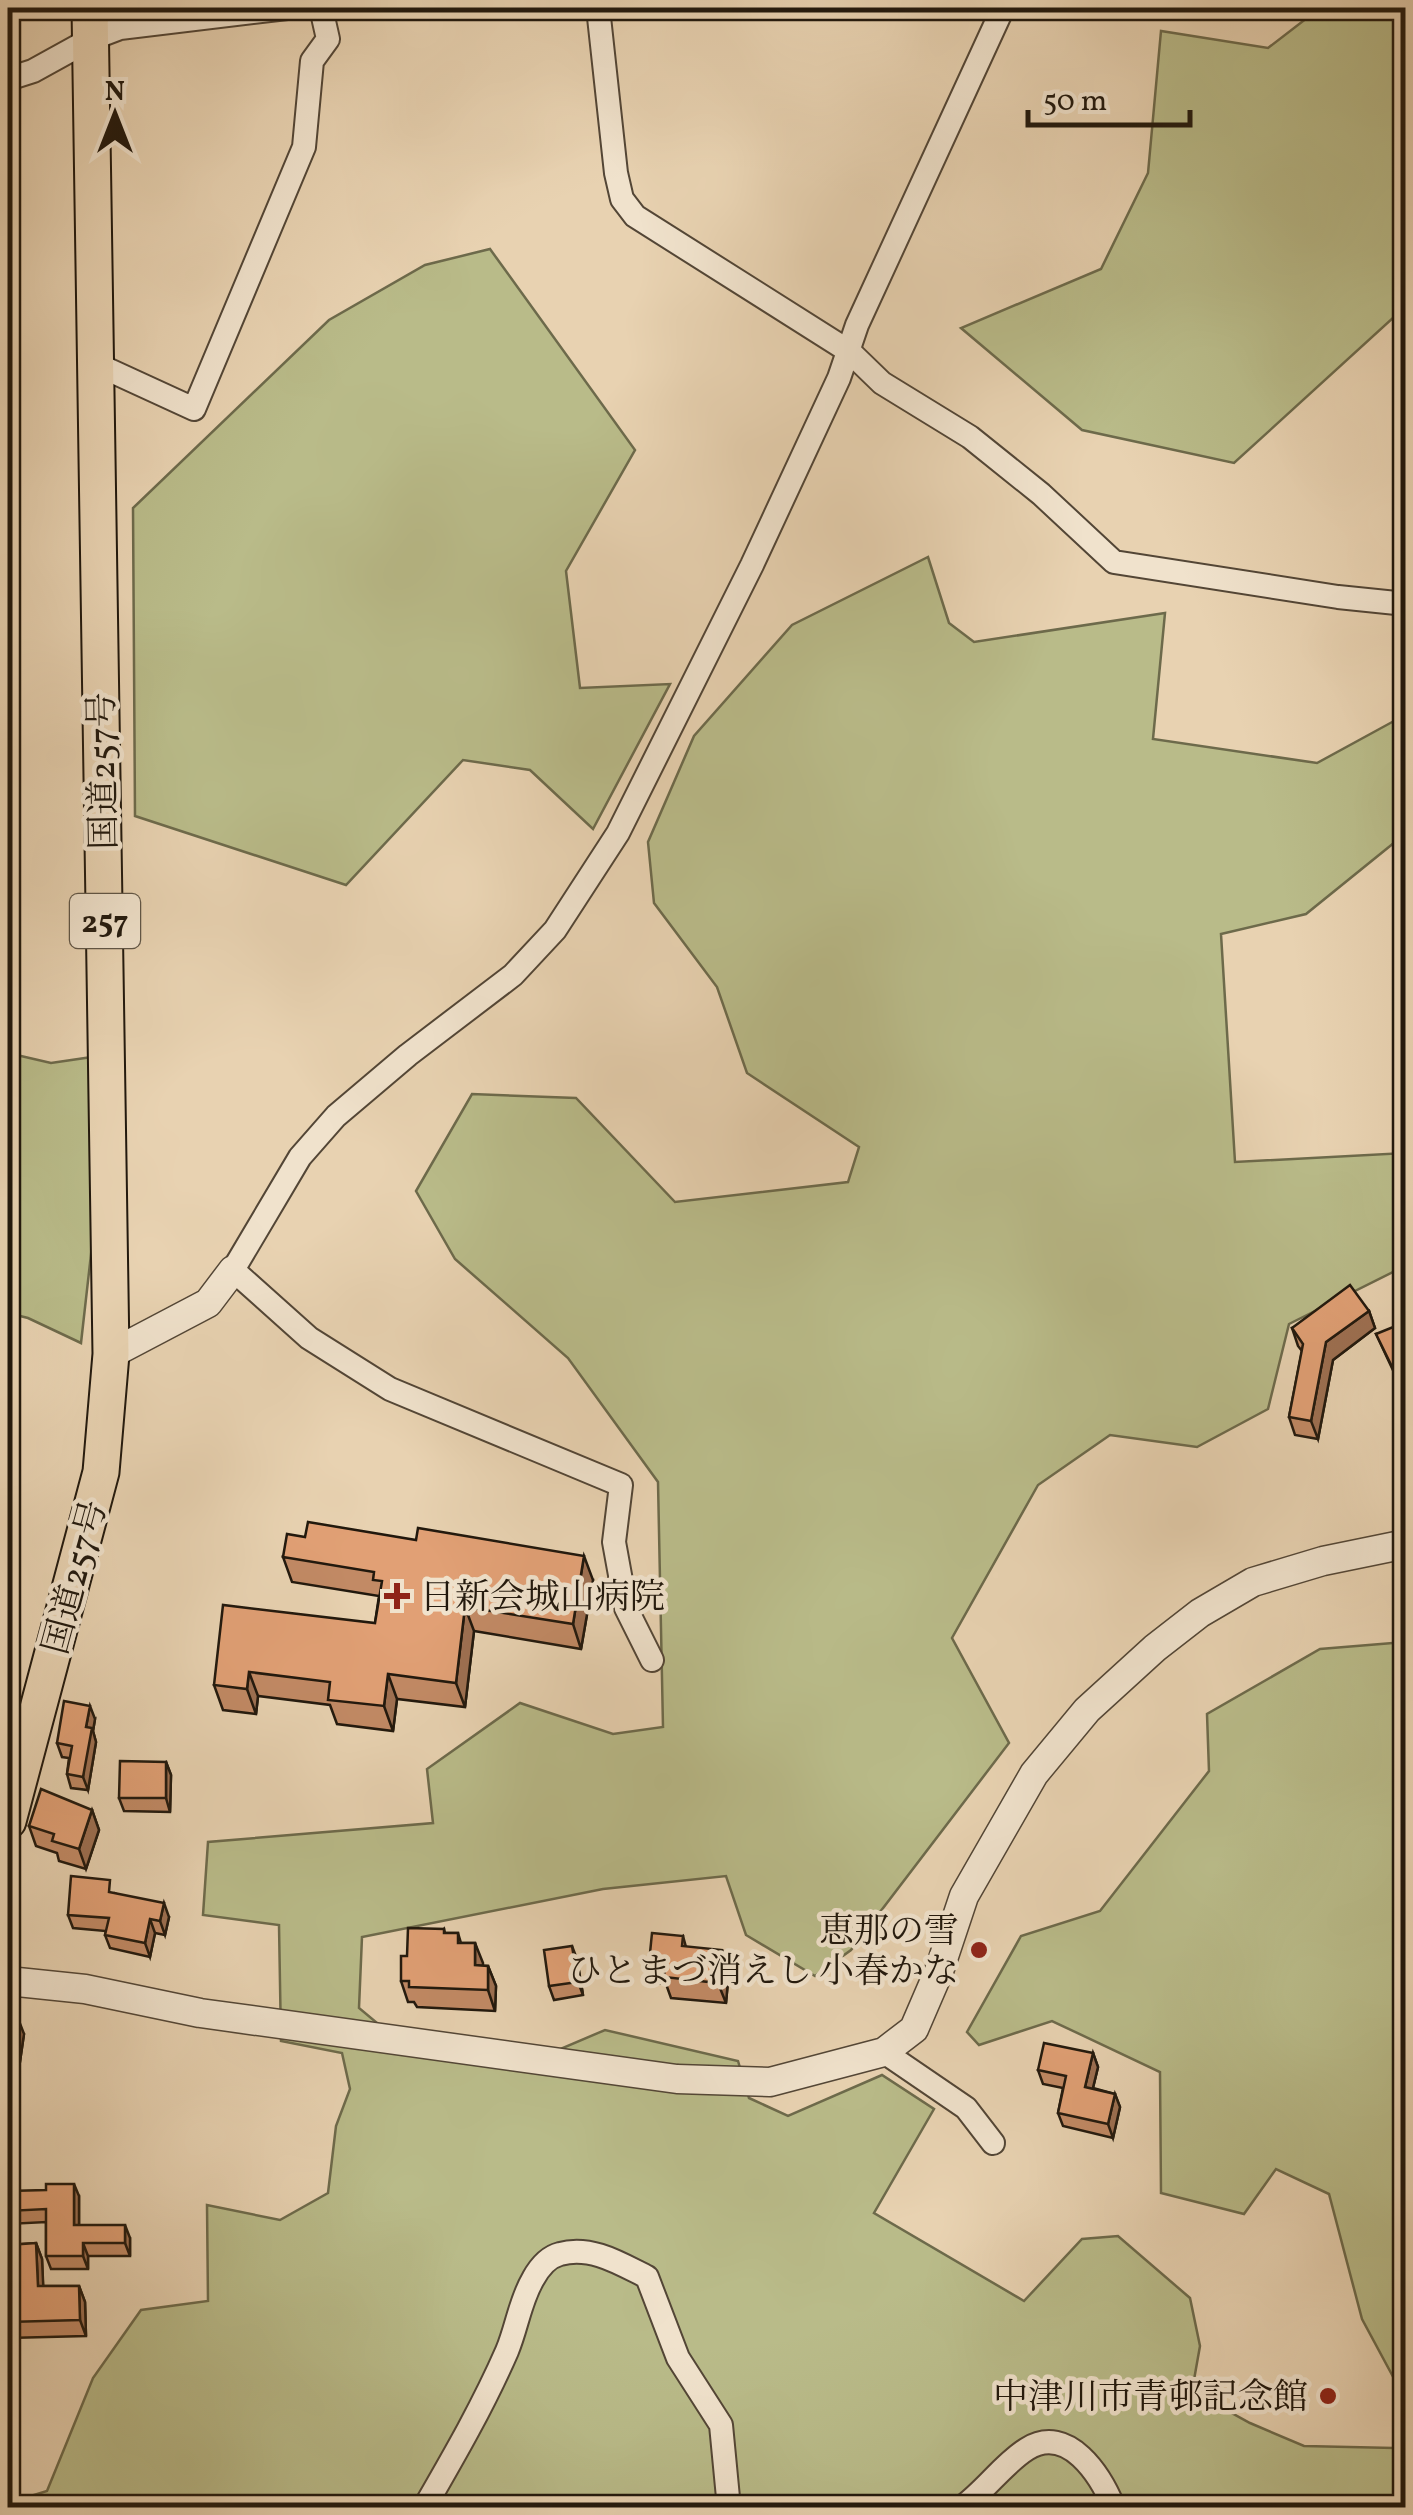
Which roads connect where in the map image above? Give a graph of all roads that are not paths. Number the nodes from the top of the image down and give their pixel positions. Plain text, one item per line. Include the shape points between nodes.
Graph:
1 (287, 8) edge
2 (321, 8) edge
3 (598, 8) edge
4 (1003, 8) edge
5 (90, 23) edge
6 (8, 80) edge
7 (850, 352) junction
8 (96, 364) junction
9 (1406, 604) edge
10 (234, 1270) junction
11 (111, 1354) junction
12 (1406, 1544) edge
13 (652, 1660) dead end
14 (8, 1821) edge
15 (8, 1981) edge
16 (884, 2052) junction
17 (992, 2143) dead end
18 (424, 2508) edge
19 (729, 2508) edge
20 (961, 2508) edge
21 (1114, 2508) edge

1 - 5 street via 120,28
2 - 8 street via 328,39 312,61 304,147 194,408
3 - 7 street via 622,199 635,216
4 - 7 street
5 - 6 street via 34,72
5 - 8 highway, 国道257号 / 257
7 - 9 street via 882,383 970,437 1114,562
7 - 10 street via 618,833 555,930 513,975 336,1116 300,1157
8 - 11 highway, 国道257号 / 257
10 - 11 street via 208,1303
10 - 13 street via 309,1338 390,1389 621,1485 614,1542 626,1608
11 - 14 highway, 国道257号 / 257 via 101,1472
12 - 16 street via 1252,1582 1200,1613 1087,1710 1034,1774 964,1896 914,2028
15 - 16 street via 677,2079 770,2082
16 - 17 street via 966,2108
18 - 19 street via 471,2428 531,2282 542,2265 571,2252 604,2255 647,2277 678,2358 721,2425
20 - 21 street via 1027,2448 1058,2443 1076,2450 1094,2470

